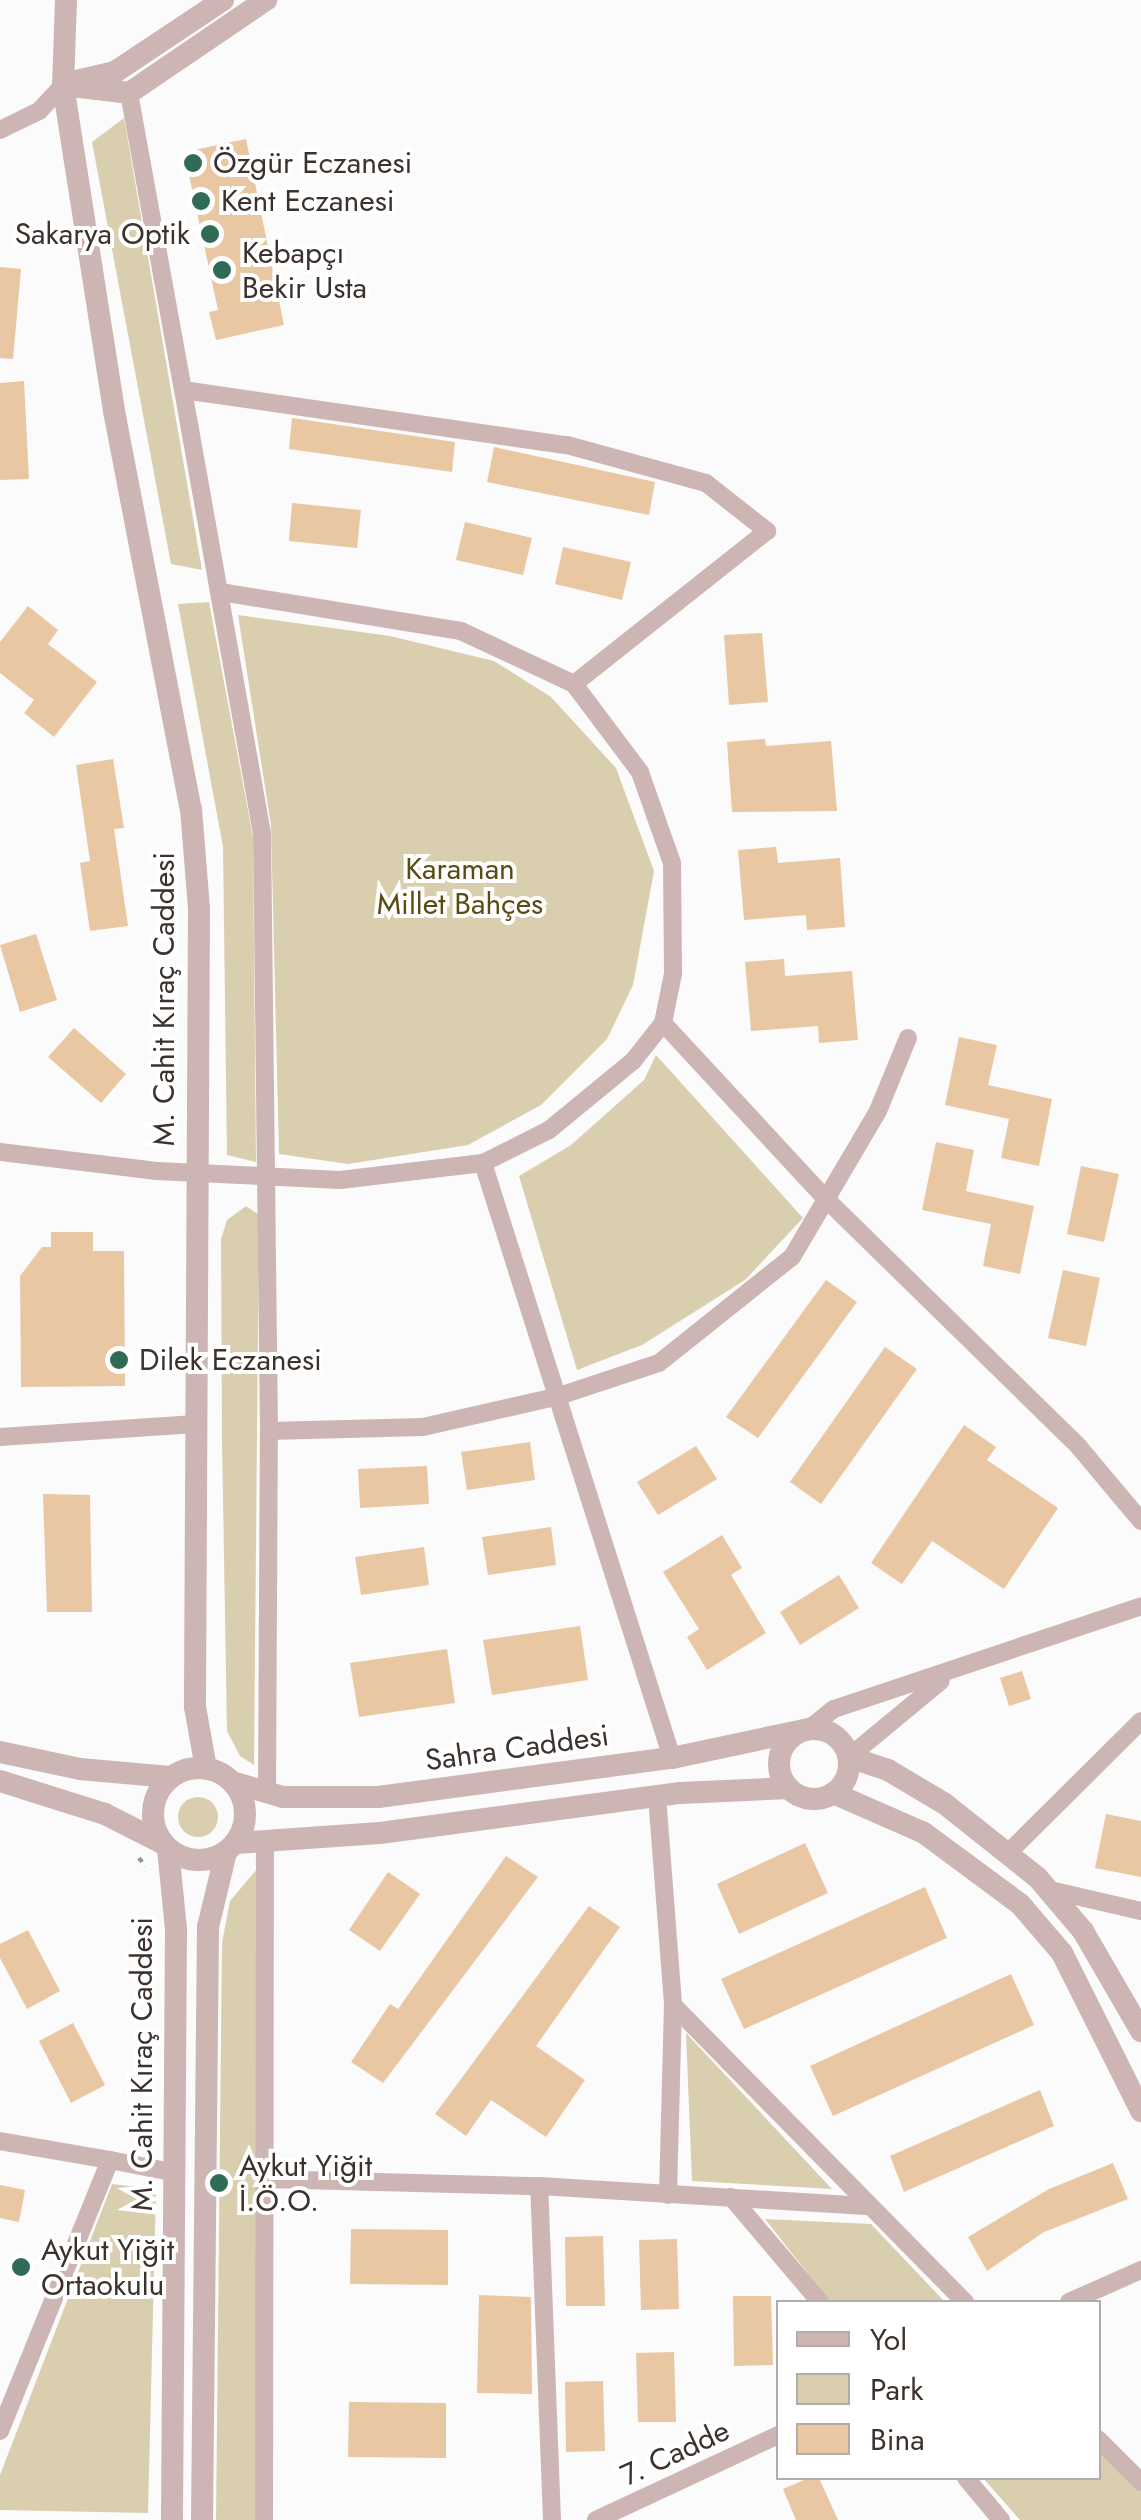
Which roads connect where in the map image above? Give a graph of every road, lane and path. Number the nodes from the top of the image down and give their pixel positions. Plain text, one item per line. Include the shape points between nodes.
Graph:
1 (66, 0) edge
2 (224, 0) edge
3 (266, 0) edge
4 (63, 84) junction
5 (129, 94) junction
6 (0, 130) edge
7 (183, 390) junction
8 (220, 592) junction
9 (574, 684) junction
10 (662, 1023) junction
11 (908, 1038) dead end
12 (4, 1149) edge
13 (483, 1163) junction
14 (196, 1170) junction
15 (270, 1175) junction
16 (826, 1199) junction
17 (559, 1396) junction
18 (196, 1424) junction
19 (268, 1431) junction
20 (0, 1437) edge
21 (1141, 1521) edge
22 (1141, 1606) edge
23 (949, 1674) junction
24 (1141, 1721) edge
25 (808, 1729) junction
26 (0, 1752) edge
27 (849, 1757) junction
28 (672, 1758) junction
29 (206, 1768) junction
30 (170, 1777) junction
31 (0, 1781) edge
32 (232, 1782) junction
33 (789, 1788) junction
34 (267, 1792) junction
35 (833, 1794) junction
36 (657, 1796) junction
37 (265, 1842) junction
38 (165, 1846) junction
39 (231, 1848) junction
40 (1009, 1852) junction
41 (1050, 1890) junction
42 (1141, 1911) edge
43 (673, 2006) junction
44 (1141, 2031) edge
45 (1141, 2110) edge
46 (0, 2141) edge
47 (110, 2160) junction
48 (171, 2172) junction
49 (264, 2178) junction
50 (539, 2186) junction
51 (668, 2195) junction
52 (731, 2196) junction
53 (866, 2206) junction
54 (1141, 2270) edge
55 (818, 2300) edge
56 (963, 2300) edge
57 (1074, 2300) edge
58 (0, 2431) edge
59 (776, 2436) edge
60 (1101, 2442) edge
61 (968, 2480) edge
62 (1141, 2482) edge
63 (172, 2520) edge
64 (202, 2520) edge
65 (264, 2520) edge
66 (552, 2520) edge
67 (596, 2520) edge
68 (1000, 2520) edge

1 - 4 street, M. Cahit Kıraç Caddesi
2 - 4 street via 115,72
3 - 5 street
4 - 5 street
4 - 6 street via 39,111
4 - 14 street, M. Cahit Kıraç Caddesi via 114,411 191,808 199,908
5 - 7 street
7 - 8 street
7 - 9 street via 566,445 706,483 767,532
8 - 9 street via 462,631
8 - 15 street via 262,832
9 - 10 street via 640,772 672,863 672,974
10 - 13 street via 633,1061 549,1130
10 - 16 street
11 - 16 street via 878,1111
12 - 14 street
13 - 15 street via 340,1180
13 - 17 street
14 - 15 street
14 - 18 street, M. Cahit Kıraç Caddesi
15 - 19 street
16 - 17 street via 792,1257 659,1364
16 - 21 street via 1079,1447
17 - 19 street via 423,1427
17 - 28 street
18 - 20 street
18 - 29 street, M. Cahit Kıraç Caddesi via 195,1707
19 - 34 street
22 - 23 street
23 - 25 street via 834,1709
23 - 27 street
24 - 40 street
25 - 27 street via 830,1732
25 - 28 street, Sahra Caddesi
25 - 33 street via 790,1739 780,1758
26 - 30 street via 80,1769
27 - 35 street via 846,1778
27 - 40 street via 888,1770
28 - 34 street, Sahra Caddesi via 378,1797
29 - 30 street
29 - 32 street
30 - 38 street via 152,1815
31 - 38 street via 105,1814
32 - 34 street, Sahra Caddesi
32 - 39 street via 245,1818
33 - 35 street via 810,1798
33 - 36 street
35 - 45 street via 924,1833 1020,1904 1062,1953
36 - 37 street
36 - 43 street
37 - 39 street
37 - 49 street
38 - 39 street via 199,1861
38 - 48 street, M. Cahit Kıraç Caddesi via 176,1929
39 - 64 street via 208,1927
40 - 41 street
41 - 42 street
41 - 44 street via 1119,1986
43 - 51 street
43 - 53 street
46 - 47 street
47 - 48 street
47 - 58 street
48 - 63 street, M. Cahit Kıraç Caddesi
49 - 50 street
49 - 65 street
50 - 51 street
50 - 66 street
51 - 52 street
52 - 53 street
52 - 55 street
53 - 56 street
54 - 57 street
59 - 67 street, 7. Cadde
60 - 62 street
61 - 68 street

